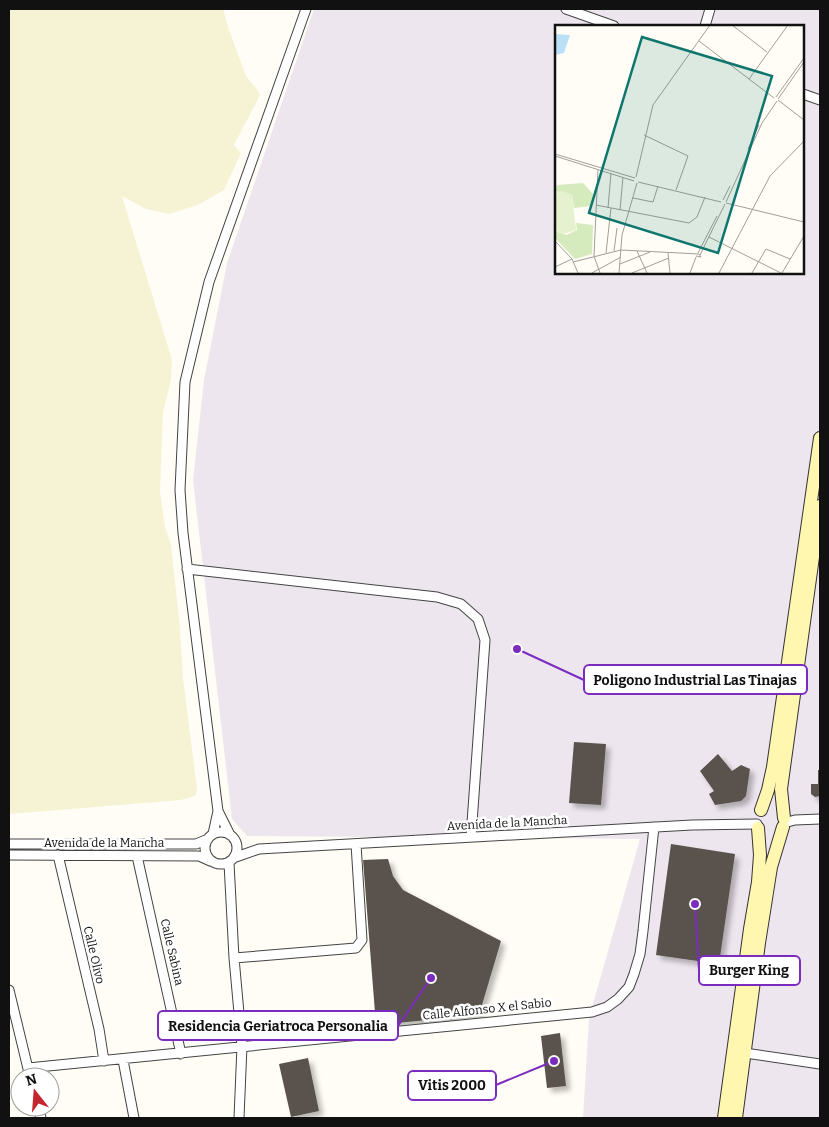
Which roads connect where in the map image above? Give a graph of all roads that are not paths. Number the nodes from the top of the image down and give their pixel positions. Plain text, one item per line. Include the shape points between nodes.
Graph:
1 (306, 9) edge
2 (566, 9) edge
3 (710, 9) edge
4 (611, 25) edge
5 (704, 25) edge
6 (804, 94) edge
7 (820, 100) edge
8 (820, 438) edge
9 (820, 506) edge
10 (186, 569) junction
11 (761, 810) junction
12 (218, 811) junction
13 (820, 819) edge
14 (784, 823) junction
15 (758, 826) junction
16 (654, 827) junction
17 (229, 833) junction
18 (210, 836) junction
19 (471, 837) junction
20 (9, 844) edge
21 (356, 844) junction
22 (238, 845) junction
23 (258, 850) junction
24 (9, 855) edge
25 (58, 855) junction
26 (137, 856) junction
27 (210, 861) junction
28 (228, 862) junction
29 (234, 958) junction
30 (9, 990) edge
31 (242, 1046) junction
32 (745, 1053) junction
33 (181, 1054) junction
34 (123, 1060) junction
35 (104, 1062) junction
36 (820, 1064) edge
37 (28, 1067) edge
38 (60, 1068) edge
39 (134, 1118) edge
40 (239, 1118) edge
41 (724, 1118) edge
42 (736, 1118) edge

1 - 10 street via 209,282 185,382 180,490
2 - 4 street
3 - 5 street
6 - 7 street
8 - 11 street via 773,767
9 - 14 street via 781,789
10 - 12 street
10 - 19 street via 437,597 460,604 478,619 485,640
11 - 14 street via 776,808 783,814
11 - 15 street via 756,820
12 - 17 street
12 - 18 street
13 - 14 street
14 - 15 street via 780,832 770,835
14 - 32 street via 771,867
15 - 16 street, Avenida de la Mancha
15 - 41 street via 758,882
16 - 19 street, Avenida de la Mancha
16 - 31 street, Calle Alfonso X el Sabio via 640,954 629,987 607,1007 592,1012
17 - 18 street via 218,832
17 - 22 street
18 - 20 street, Avenida de la Mancha via 196,844
18 - 27 street via 205,848
19 - 21 street, Avenida de la Mancha
21 - 23 street, Avenida de la Mancha
21 - 29 street via 362,940 356,948
22 - 23 street, Avenida de la Mancha
22 - 28 street
23 - 28 street, Avenida de la Mancha
24 - 25 street, Avenida de la Mancha
25 - 26 street, Avenida de la Mancha
25 - 35 street, Calle Olivo
26 - 27 street, Avenida de la Mancha via 199,856
26 - 33 street, Calle Sabina
27 - 28 street
28 - 29 street
29 - 31 street
30 - 37 street
31 - 33 street, Calle Alfonso X el Sabio
31 - 40 street
32 - 36 street
32 - 42 street
33 - 34 street, Calle Alfonso X el Sabio
34 - 35 street, Calle Alfonso X el Sabio
34 - 39 street
35 - 38 street, Calle Alfonso X el Sabio

